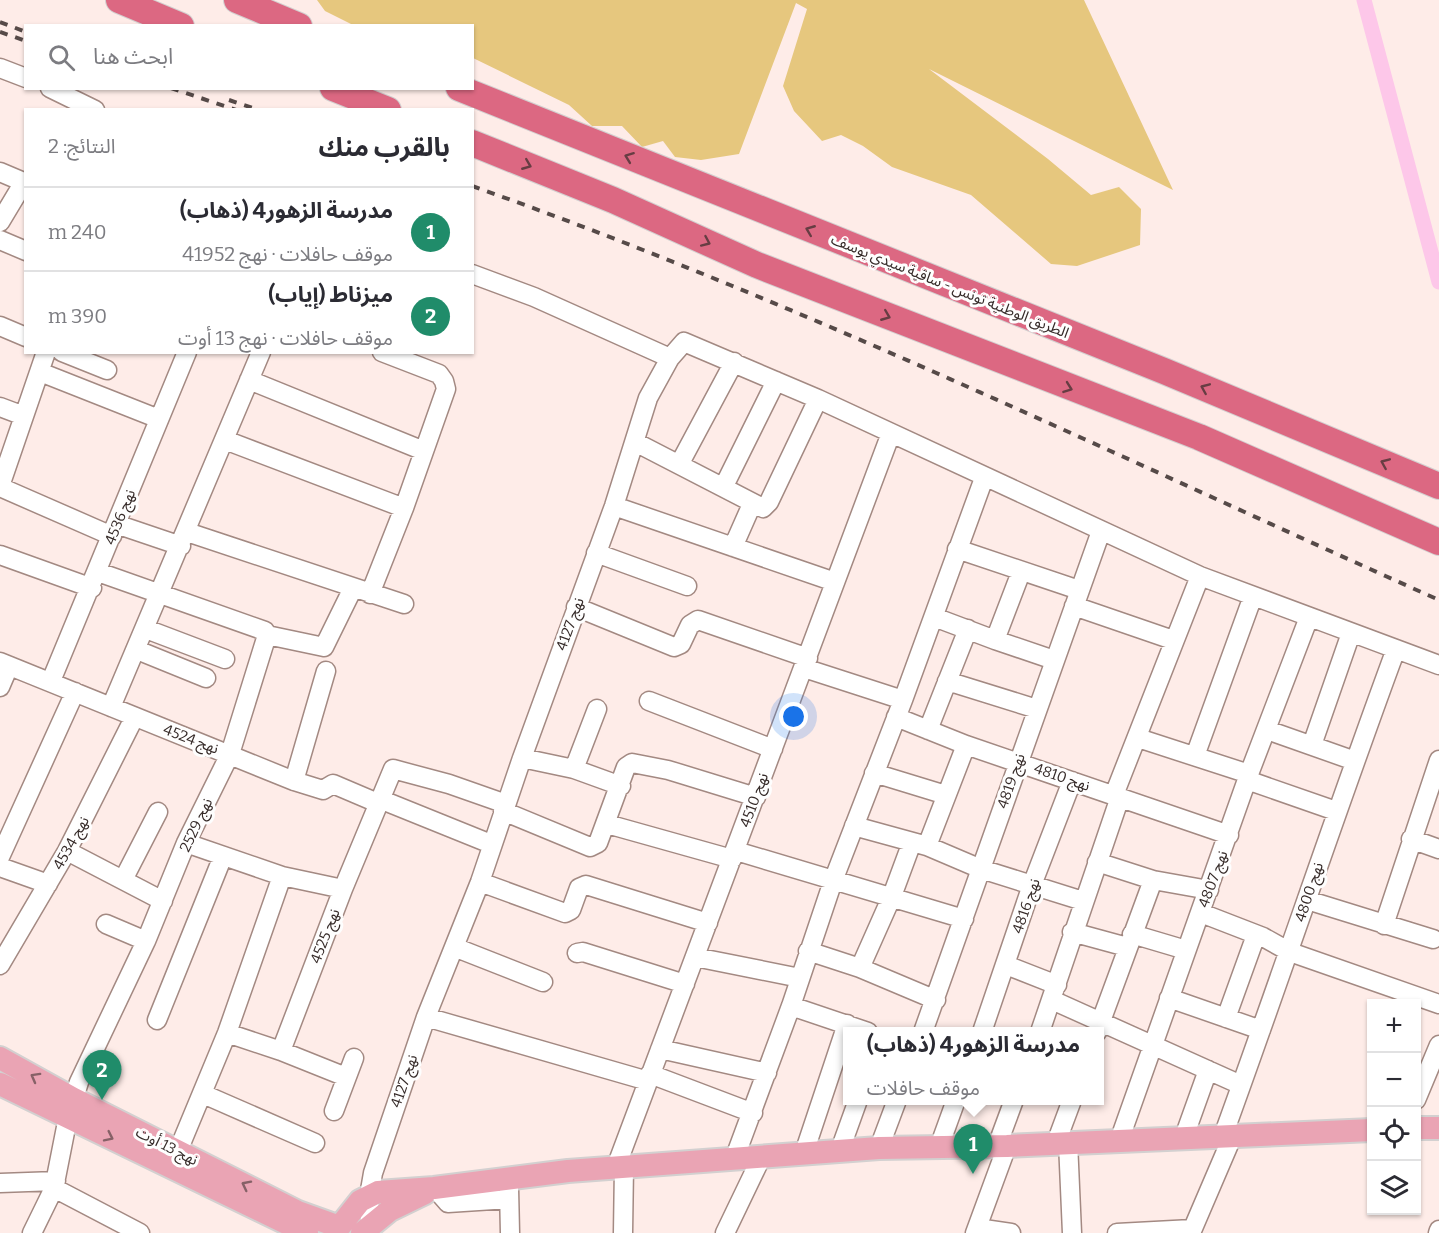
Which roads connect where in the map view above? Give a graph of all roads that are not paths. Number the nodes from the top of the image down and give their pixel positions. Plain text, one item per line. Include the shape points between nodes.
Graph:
1 (119, 0) edge
2 (237, 0) edge
3 (176, 24) edge
4 (293, 24) edge
5 (0, 68) edge
6 (24, 77) edge
7 (52, 90) edge
8 (338, 90) edge
9 (464, 90) edge
10 (67, 103) edge
11 (87, 108) edge
12 (383, 108) edge
13 (474, 144) edge
14 (0, 172) edge
15 (24, 182) edge
16 (24, 184) edge
17 (0, 222) edge
18 (0, 240) edge
19 (24, 250) edge
20 (474, 274) edge
21 (0, 326) edge
22 (24, 336) edge
23 (45, 354) edge
24 (67, 354) edge
25 (186, 354) edge
26 (260, 354) edge
27 (387, 354) edge
28 (669, 358) junction
29 (734, 362) junction
30 (107, 370) dead end
31 (40, 372) junction
32 (249, 380) junction
33 (776, 381) junction
34 (818, 399) junction
35 (0, 406) edge
36 (24, 416) junction
37 (159, 419) junction
38 (891, 434) junction
39 (225, 440) junction
40 (635, 442) junction
41 (424, 451) junction
42 (680, 463) junction
43 (984, 478) junction
44 (724, 486) junction
45 (1439, 486) edge
46 (0, 487) edge
47 (752, 504) junction
48 (614, 506) junction
49 (404, 508) junction
50 (114, 530) junction
51 (1101, 531) junction
52 (184, 539) junction
53 (1439, 542) edge
54 (733, 547) junction
55 (957, 549) junction
56 (596, 553) junction
57 (0, 555) edge
58 (1021, 572) junction
59 (1200, 576) junction
60 (95, 580) junction
61 (835, 582) junction
62 (687, 586) dead end
63 (361, 591) junction
64 (159, 595) junction
65 (1253, 596) junction
66 (1076, 598) junction
67 (404, 604) dead end
68 (576, 607) junction
69 (934, 617) junction
70 (1309, 617) junction
71 (146, 628) junction
72 (968, 630) junction
73 (1351, 633) junction
74 (267, 635) junction
75 (995, 640) junction
76 (1173, 640) junction
77 (1396, 649) junction
78 (137, 650) junction
79 (225, 659) dead end
80 (1054, 660) junction
81 (806, 663) junction
82 (4, 664) edge
83 (1439, 664) edge
84 (327, 671) dead end
85 (206, 678) dead end
86 (51, 681) junction
87 (947, 681) junction
88 (0, 687) edge
89 (75, 692) junction
90 (903, 700) junction
91 (649, 701) dead end
92 (111, 707) junction
93 (597, 708) dead end
94 (1037, 709) junction
95 (896, 717) junction
96 (134, 718) junction
97 (928, 730) junction
98 (1267, 730) junction
99 (1138, 738) junction
100 (966, 745) junction
101 (1312, 745) junction
102 (773, 749) junction
103 (230, 754) junction
104 (1195, 756) junction
105 (522, 758) junction
106 (1439, 760) edge
107 (1018, 761) junction
108 (1355, 761) junction
109 (574, 769) junction
110 (874, 773) junction
111 (1248, 777) junction
112 (294, 781) junction
113 (1072, 781) junction
114 (1435, 782) edge
115 (621, 786) junction
116 (946, 795) junction
117 (1117, 796) junction
118 (756, 797) junction
119 (381, 802) junction
120 (504, 807) junction
121 (1336, 811) junction
122 (158, 812) dead end
123 (607, 824) junction
124 (854, 826) junction
125 (1229, 835) junction
126 (1411, 839) junction
127 (186, 843) junction
128 (491, 844) junction
129 (919, 844) junction
130 (1439, 849) edge
131 (68, 851) junction
132 (223, 855) junction
133 (734, 855) junction
134 (0, 857) edge
135 (1097, 862) junction
136 (0, 867) edge
137 (981, 869) junction
138 (282, 876) junction
139 (123, 880) junction
140 (1152, 880) junction
141 (832, 881) junction
142 (480, 882) junction
143 (48, 884) junction
144 (1032, 885) junction
145 (343, 889) junction
146 (1209, 890) junction
147 (892, 896) junction
148 (164, 900) junction
149 (1307, 900) junction
150 (1083, 901) junction
151 (1201, 913) junction
152 (964, 919) junction
153 (708, 923) junction
154 (106, 924) dead end
155 (1384, 925) junction
156 (1072, 932) junction
157 (1256, 934) junction
158 (1433, 939) dead end
159 (1130, 940) junction
160 (146, 941) junction
161 (454, 947) junction
162 (1186, 950) junction
163 (808, 951) junction
164 (1290, 952) junction
165 (577, 953) dead end
166 (695, 957) junction
167 (1006, 964) junction
168 (0, 965) edge
169 (860, 968) junction
170 (800, 978) junction
171 (543, 982) dead end
172 (685, 984) junction
173 (1055, 993) junction
174 (1169, 998) junction
175 (936, 1000) junction
176 (1439, 1004) edge
177 (791, 1006) junction
178 (426, 1017) junction
179 (1226, 1017) junction
180 (157, 1020) dead end
181 (847, 1024) junction
182 (846, 1027) edge
183 (855, 1027) edge
184 (925, 1027) edge
185 (984, 1027) edge
186 (1042, 1027) edge
187 (1099, 1027) edge
188 (1104, 1029) edge
189 (1262, 1030) junction
190 (226, 1033) junction
191 (843, 1036) edge
192 (1439, 1045) edge
193 (1152, 1046) junction
194 (660, 1049) junction
195 (281, 1051) junction
196 (0, 1058) edge
197 (354, 1058) dead end
198 (1208, 1070) junction
199 (767, 1072) junction
200 (346, 1077) junction
201 (649, 1077) junction
202 (0, 1084) edge
203 (1241, 1085) junction
204 (1421, 1088) edge
205 (203, 1094) junction
206 (857, 1105) edge
207 (895, 1105) edge
208 (955, 1105) edge
209 (1013, 1105) edge
210 (1071, 1105) edge
211 (71, 1108) junction
212 (334, 1111) dead end
213 (753, 1113) junction
214 (1421, 1128) edge
215 (1439, 1128) edge
216 (1367, 1130) edge
217 (1228, 1136) junction
218 (1184, 1137) junction
219 (1119, 1140) junction
220 (315, 1143) dead end
221 (1062, 1143) junction
222 (1002, 1146) junction
223 (939, 1147) junction
224 (879, 1148) junction
225 (840, 1150) junction
226 (178, 1151) junction
227 (804, 1153) junction
228 (762, 1156) junction
229 (735, 1157) junction
230 (620, 1166) junction
231 (0, 1183) edge
232 (55, 1184) junction
233 (437, 1188) junction
234 (509, 1188) junction
235 (369, 1196) junction
236 (350, 1229) edge
237 (976, 1230) edge
238 (1191, 1231) edge
239 (33, 1233) edge
240 (140, 1233) edge
241 (307, 1233) edge
242 (510, 1233) edge
243 (623, 1233) edge
244 (725, 1233) edge
245 (1011, 1233) edge
246 (1072, 1233) edge
247 (1117, 1233) edge

1 - 3 highway
2 - 4 highway
5 - 6 street
7 - 10 street
8 - 12 highway
45 -> 9 highway, الطريق الوطنية تونس - ساقية سيدي يوسف via 1164,371
10 - 11 street
13 -> 53 highway via 613,200 757,265 1199,437
14 - 15 street
16 - 17 street
18 - 19 street
20 - 28 street
21 - 22 street
23 - 31 street
24 - 30 street
25 - 37 street, نهج 4536
26 - 32 street
27 - 41 street via 439,374 444,381 446,389
28 - 29 street via 684,342
28 - 40 street, نهج 4127 via 648,398
29 - 33 street
29 - 42 street
31 - 36 street
31 - 37 street
32 - 39 street
32 - 41 street
33 - 34 street
33 - 44 street
34 - 38 street
34 - 47 street via 769,502 763,508
35 - 36 street
36 - 46 street
37 - 50 street, نهج 4536
38 - 43 street
38 - 61 street, نهج 4510
39 - 49 street
39 - 52 street
40 - 42 street
40 - 48 street, نهج 4127
41 - 49 street
42 - 44 street
43 - 51 street
43 - 55 street
44 - 47 street
46 - 50 street
47 - 54 street
48 - 54 street
48 - 56 street, نهج 4127
49 - 63 street
50 - 52 street
50 - 60 street, نهج 4536
51 - 59 street
51 - 66 street, نهج 4819
52 - 63 street
52 - 64 street
54 - 61 street
55 - 58 street
55 - 69 street
56 - 62 street
56 - 68 street, نهج 4127
57 - 60 street
58 - 66 street
58 - 75 street
59 - 65 street
59 - 76 street
60 - 64 street
60 - 86 street, نهج 4536
61 - 81 street, نهج 4510
63 - 67 street
63 - 74 street via 324,647
64 - 71 street
64 - 74 street via 265,631
65 - 70 street
65 - 104 street
66 - 76 street
66 - 80 street, نهج 4819
68 - 81 street via 674,647 681,644 690,625 698,620
68 - 105 street, نهج 4127
69 - 72 street
69 - 90 street
70 - 73 street
70 - 98 street, نهج 4807
71 - 78 street
71 - 79 street
72 - 75 street
72 - 87 street
73 - 77 street
73 - 101 street
74 - 103 street, نهج 2529
75 - 80 street
76 - 99 street
77 - 83 street
77 - 108 street, نهج 4800
78 - 85 street
78 - 92 street
80 - 94 street, نهج 4819
81 - 90 street
81 - 102 street, نهج 4510
82 - 86 street, نهج 4524
82 - 88 street
84 - 112 street
86 - 89 street, نهج 4524
87 - 94 street
87 - 97 street
89 - 92 street, نهج 4524
89 - 134 street
90 - 95 street
91 - 102 street
92 - 96 street, نهج 4524
93 - 109 street
94 - 107 street, نهج 4819
95 - 97 street, نهج 4810
95 - 110 street
96 - 103 street, نهج 4524
96 - 131 street, نهج 4534
97 - 100 street, نهج 4810
98 - 101 street
98 - 111 street, نهج 4807
99 - 104 street
99 - 117 street
100 - 107 street, نهج 4810
100 - 116 street
101 - 108 street
102 - 118 street, نهج 4510
103 - 112 street, نهج 4524
103 - 127 street, نهج 2529
104 - 111 street
105 - 109 street
105 - 120 street, نهج 4127
106 - 114 street
107 - 113 street, نهج 4810
107 - 137 street, نهج 4819
108 - 121 street, نهج 4800
109 - 115 street
110 - 116 street
110 - 124 street
111 - 121 street
111 - 125 street, نهج 4807
112 - 119 street, نهج 4524 via 324,790 333,784
113 - 117 street, نهج 4810
113 - 144 street, نهج 4816
114 - 126 street
115 - 118 street via 626,767 632,763
115 - 123 street
116 - 129 street
117 - 125 street, نهج 4810
117 - 135 street
118 - 133 street, نهج 4510
119 - 120 street, نهج 4525 via 393,769 449,784
119 - 128 street
119 - 145 street, نهج 4525
120 - 123 street via 590,847 598,843
120 - 128 street, نهج 4127
121 - 149 street, نهج 4800
122 - 139 street
123 - 133 street
124 - 129 street
124 - 141 street
125 - 146 street, نهج 4807
126 - 130 street
126 - 155 street
127 - 132 street
127 - 148 street, نهج 2529
128 - 142 street, نهج 4127
129 - 137 street
129 - 147 street
131 - 139 street
131 - 143 street, نهج 4534
132 - 138 street
132 - 180 street
133 - 141 street
133 - 153 street, نهج 4510
135 - 140 street
135 - 150 street
136 - 143 street
137 - 144 street
137 - 152 street, نهج 4819
138 - 145 street
138 - 190 street
139 - 148 street
140 - 146 street
140 - 159 street
141 - 147 street
141 - 163 street
142 - 153 street via 564,912 571,910 579,888 586,885
142 - 161 street, نهج 4127
143 - 168 street, نهج 4534
144 - 150 street
144 - 167 street, نهج 4816
145 - 195 street, نهج 4525
146 - 151 street, نهج 4807
147 - 152 street
147 - 169 street
148 - 160 street, نهج 2529
149 - 155 street
149 - 164 street, نهج 4800
150 - 156 street
151 - 157 street
151 - 162 street, نهج 4807
152 - 175 street, نهج 4819
153 - 166 street, نهج 4510
154 - 160 street
155 - 158 street
156 - 159 street
156 - 173 street
157 - 164 street
157 - 179 street
159 - 162 street
159 - 187 street
160 - 211 street, نهج 2529
161 - 171 street
161 - 178 street, نهج 4127
162 - 174 street, نهج 4807
163 - 169 street
163 - 170 street
164 - 176 street
164 - 189 street, نهج 4800
165 - 172 street
166 - 170 street
166 - 172 street, نهج 4510
167 - 173 street
167 - 185 street, نهج 4816
169 - 175 street
170 - 177 street
172 - 194 street, نهج 4510
173 - 186 street
173 - 187 street
174 - 179 street
174 - 193 street, نهج 4807
175 - 184 street, نهج 4819
177 - 181 street
177 - 199 street
178 - 201 street
178 - 235 street, نهج 4127 via 377,1159
179 - 189 street
181 - 182 street
181 - 183 street
188 - 193 street
189 - 203 street, نهج 4800
190 - 195 street
190 - 205 street
191 - 227 street
192 - 204 street
193 - 198 street
193 - 219 street, نهج 4807
194 - 199 street
194 - 201 street, نهج 4510
195 - 200 street
211 -> 196 main road, نهج 13 أوت
197 - 200 street
198 - 203 street
198 - 218 street
199 - 213 street
200 - 212 street
201 - 213 street
201 - 230 street, نهج 4510
202 - 211 main road, نهج 13 أوت
203 - 217 street, نهج 4800
205 - 220 street
205 - 226 street
206 - 225 street
207 - 224 street
208 - 223 street
209 - 222 street
210 - 221 street
211 - 226 main road, نهج 13 أوت
211 - 232 street, نهج 2529
211 -> 241 main road, نهج 13 أوت
213 - 229 street
214 - 215 main road
216 - 217 main road
217 - 218 main road
217 - 238 street, نهج 4800
218 - 219 main road
219 - 221 main road
221 - 222 main road
221 - 246 street
222 - 223 main road
222 - 237 street
223 - 224 main road
224 - 225 main road
225 - 227 main road
236 -> 226 main road, نهج 13 أوت via 298,1212
227 - 228 main road
228 - 229 main road
228 - 244 street
229 - 230 main road
230 - 234 main road
230 - 243 street, نهج 4510
231 - 232 street
232 - 239 street, نهج 2529
232 - 240 street
233 - 234 main road
233 - 235 main road
233 - 236 main road
234 - 242 street
235 - 236 main road via 352,1209
237 - 245 street
238 - 247 street

